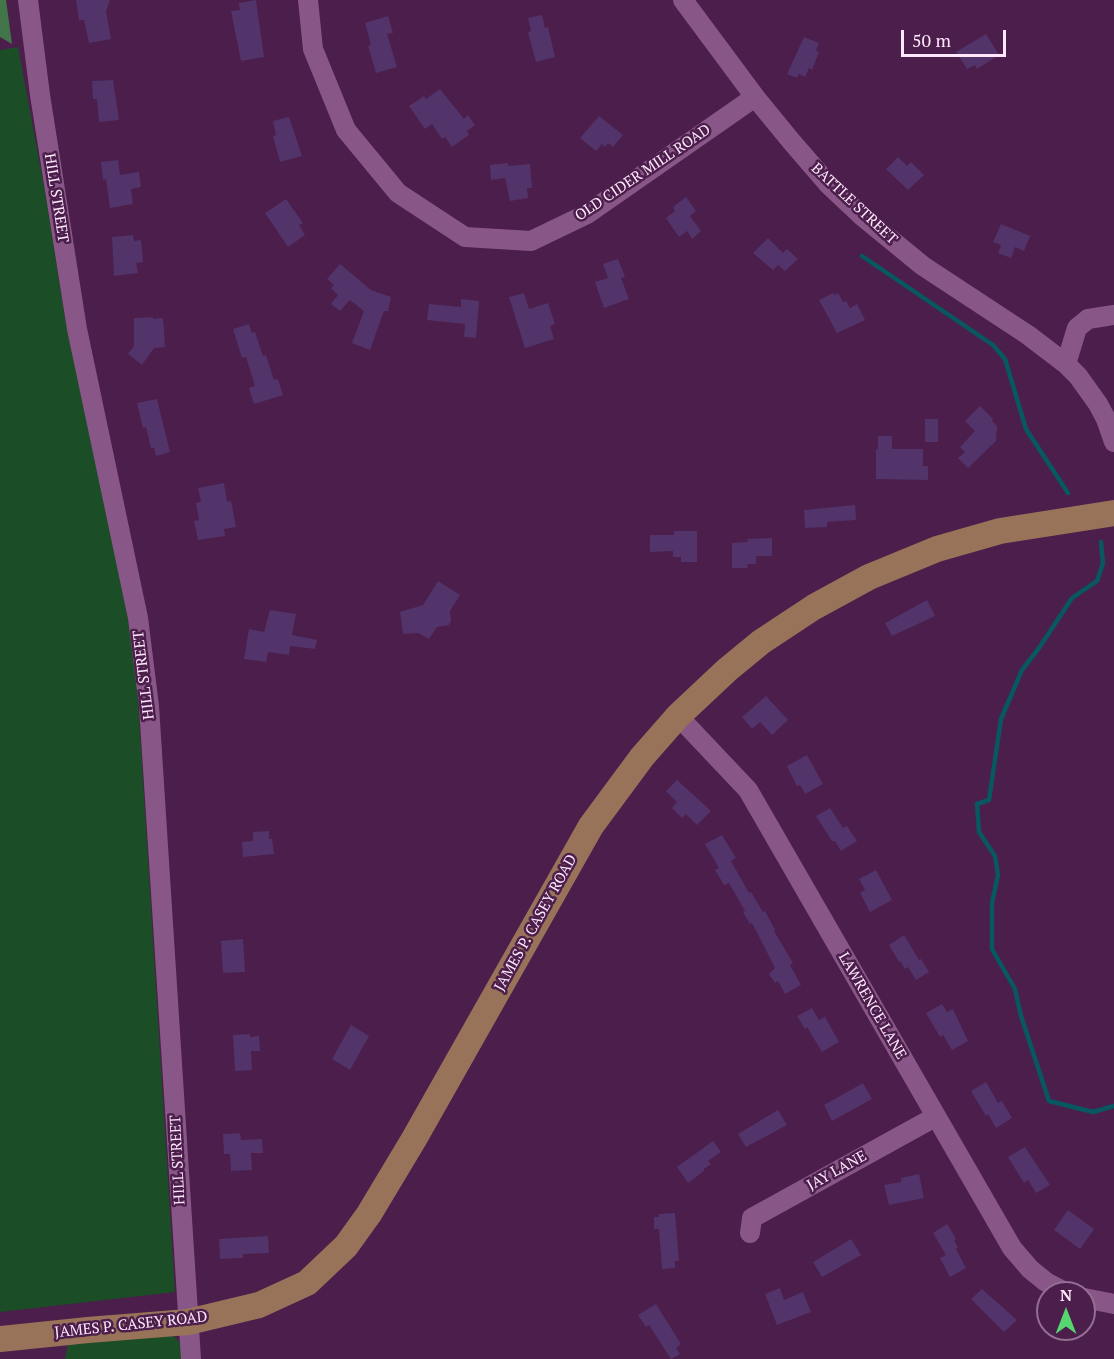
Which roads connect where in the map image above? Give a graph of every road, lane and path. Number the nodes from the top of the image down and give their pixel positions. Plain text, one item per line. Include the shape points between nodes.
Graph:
1 (28, 0) edge
2 (308, 0) edge
3 (683, 0) edge
4 (755, 96) junction
5 (1114, 315) edge
6 (1066, 364) junction
7 (1114, 442) edge
8 (1114, 513) edge
9 (678, 716) junction
10 (935, 1117) junction
11 (750, 1233) dead end
12 (1045, 1281) edge
13 (1096, 1301) edge
14 (1114, 1304) edge
15 (188, 1322) junction
16 (0, 1340) edge
17 (191, 1359) edge

1 - 15 street, HILL STREET via 77,329 138,618 149,706
2 - 4 street, OLD CIDER MILL ROAD via 313,49 346,130 398,193 465,237 531,241 587,214
3 - 4 street, BATTLE STREET
4 - 6 street, BATTLE STREET via 814,167 862,216 923,266 1029,335
5 - 6 street via 1089,319 1077,328
6 - 7 street, BATTLE STREET via 1098,404
8 - 9 main road, JAMES P. CASEY ROAD via 1000,531 937,549 869,577 761,642
9 - 10 street, LAWRENCE LANE via 748,790
9 - 15 main road, JAMES P. CASEY ROAD via 591,826 414,1139 346,1246 308,1283 260,1305
10 - 11 street, JAY LANE via 752,1218
10 - 12 street, LAWRENCE LANE via 1012,1248
13 - 14 street
15 - 16 main road, JAMES P. CASEY ROAD
15 - 17 street, HILL STREET

